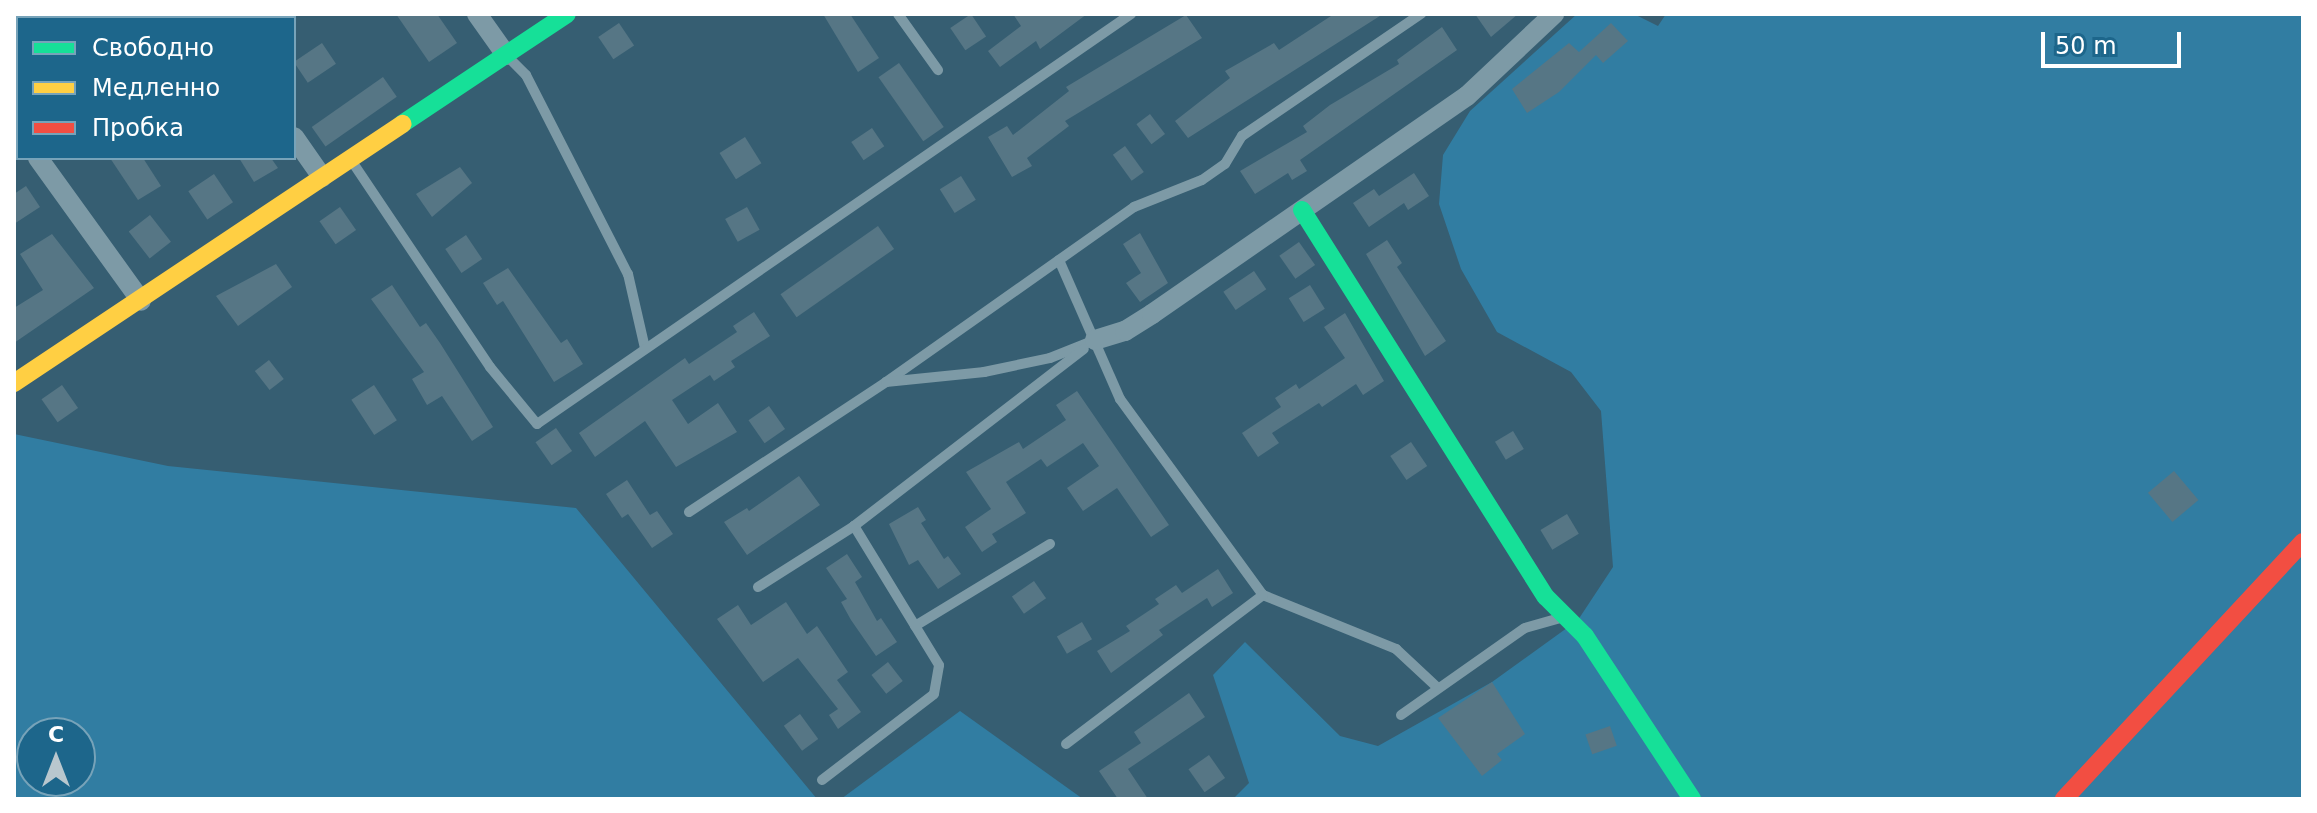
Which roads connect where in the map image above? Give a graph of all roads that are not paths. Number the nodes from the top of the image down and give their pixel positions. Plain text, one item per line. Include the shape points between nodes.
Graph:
1 (477, 14) edge
2 (567, 14) edge
3 (898, 14) edge
4 (1131, 14) edge
5 (1421, 14) edge
6 (1554, 14) edge
7 (506, 55) junction
8 (938, 70) dead end
9 (296, 140) edge
10 (350, 158) junction
11 (39, 160) edge
12 (322, 177) junction
13 (1302, 210) junction
14 (1059, 260) junction
15 (141, 301) junction
16 (1095, 340) junction
17 (645, 348) junction
18 (886, 382) junction
19 (14, 383) edge
20 (689, 512) dead end
21 (854, 526) junction
22 (2303, 542) edge
23 (1050, 544) dead end
24 (758, 587) dead end
25 (1263, 595) junction
26 (1569, 615) junction
27 (915, 626) junction
28 (1438, 688) junction
29 (1401, 715) dead end
30 (1066, 744) dead end
31 (822, 780) dead end
32 (1692, 799) edge
33 (2064, 799) edge

1 - 7 street
2 - 7 street
3 - 8 lane
4 - 17 lane
5 - 14 lane via 1242,136 1225,164 1202,180 1134,207
6 - 13 street via 1467,96
7 - 10 street
7 - 17 lane via 526,75 628,274
9 - 12 street
10 - 12 street
10 - 17 lane via 481,354 537,424
11 - 15 street
12 - 15 street
13 - 16 street via 1139,323
13 - 26 street via 1546,597
14 - 16 lane
14 - 18 lane
15 - 19 street
16 - 18 lane via 1050,358 984,372
16 - 21 lane
16 - 25 lane via 1120,399
18 - 20 lane
21 - 24 lane
21 - 27 lane
22 - 33 street
23 - 27 lane
25 - 28 lane via 1396,649
25 - 30 lane
26 - 28 lane via 1525,628
26 - 32 street
27 - 31 lane via 939,665 934,694
28 - 29 lane

